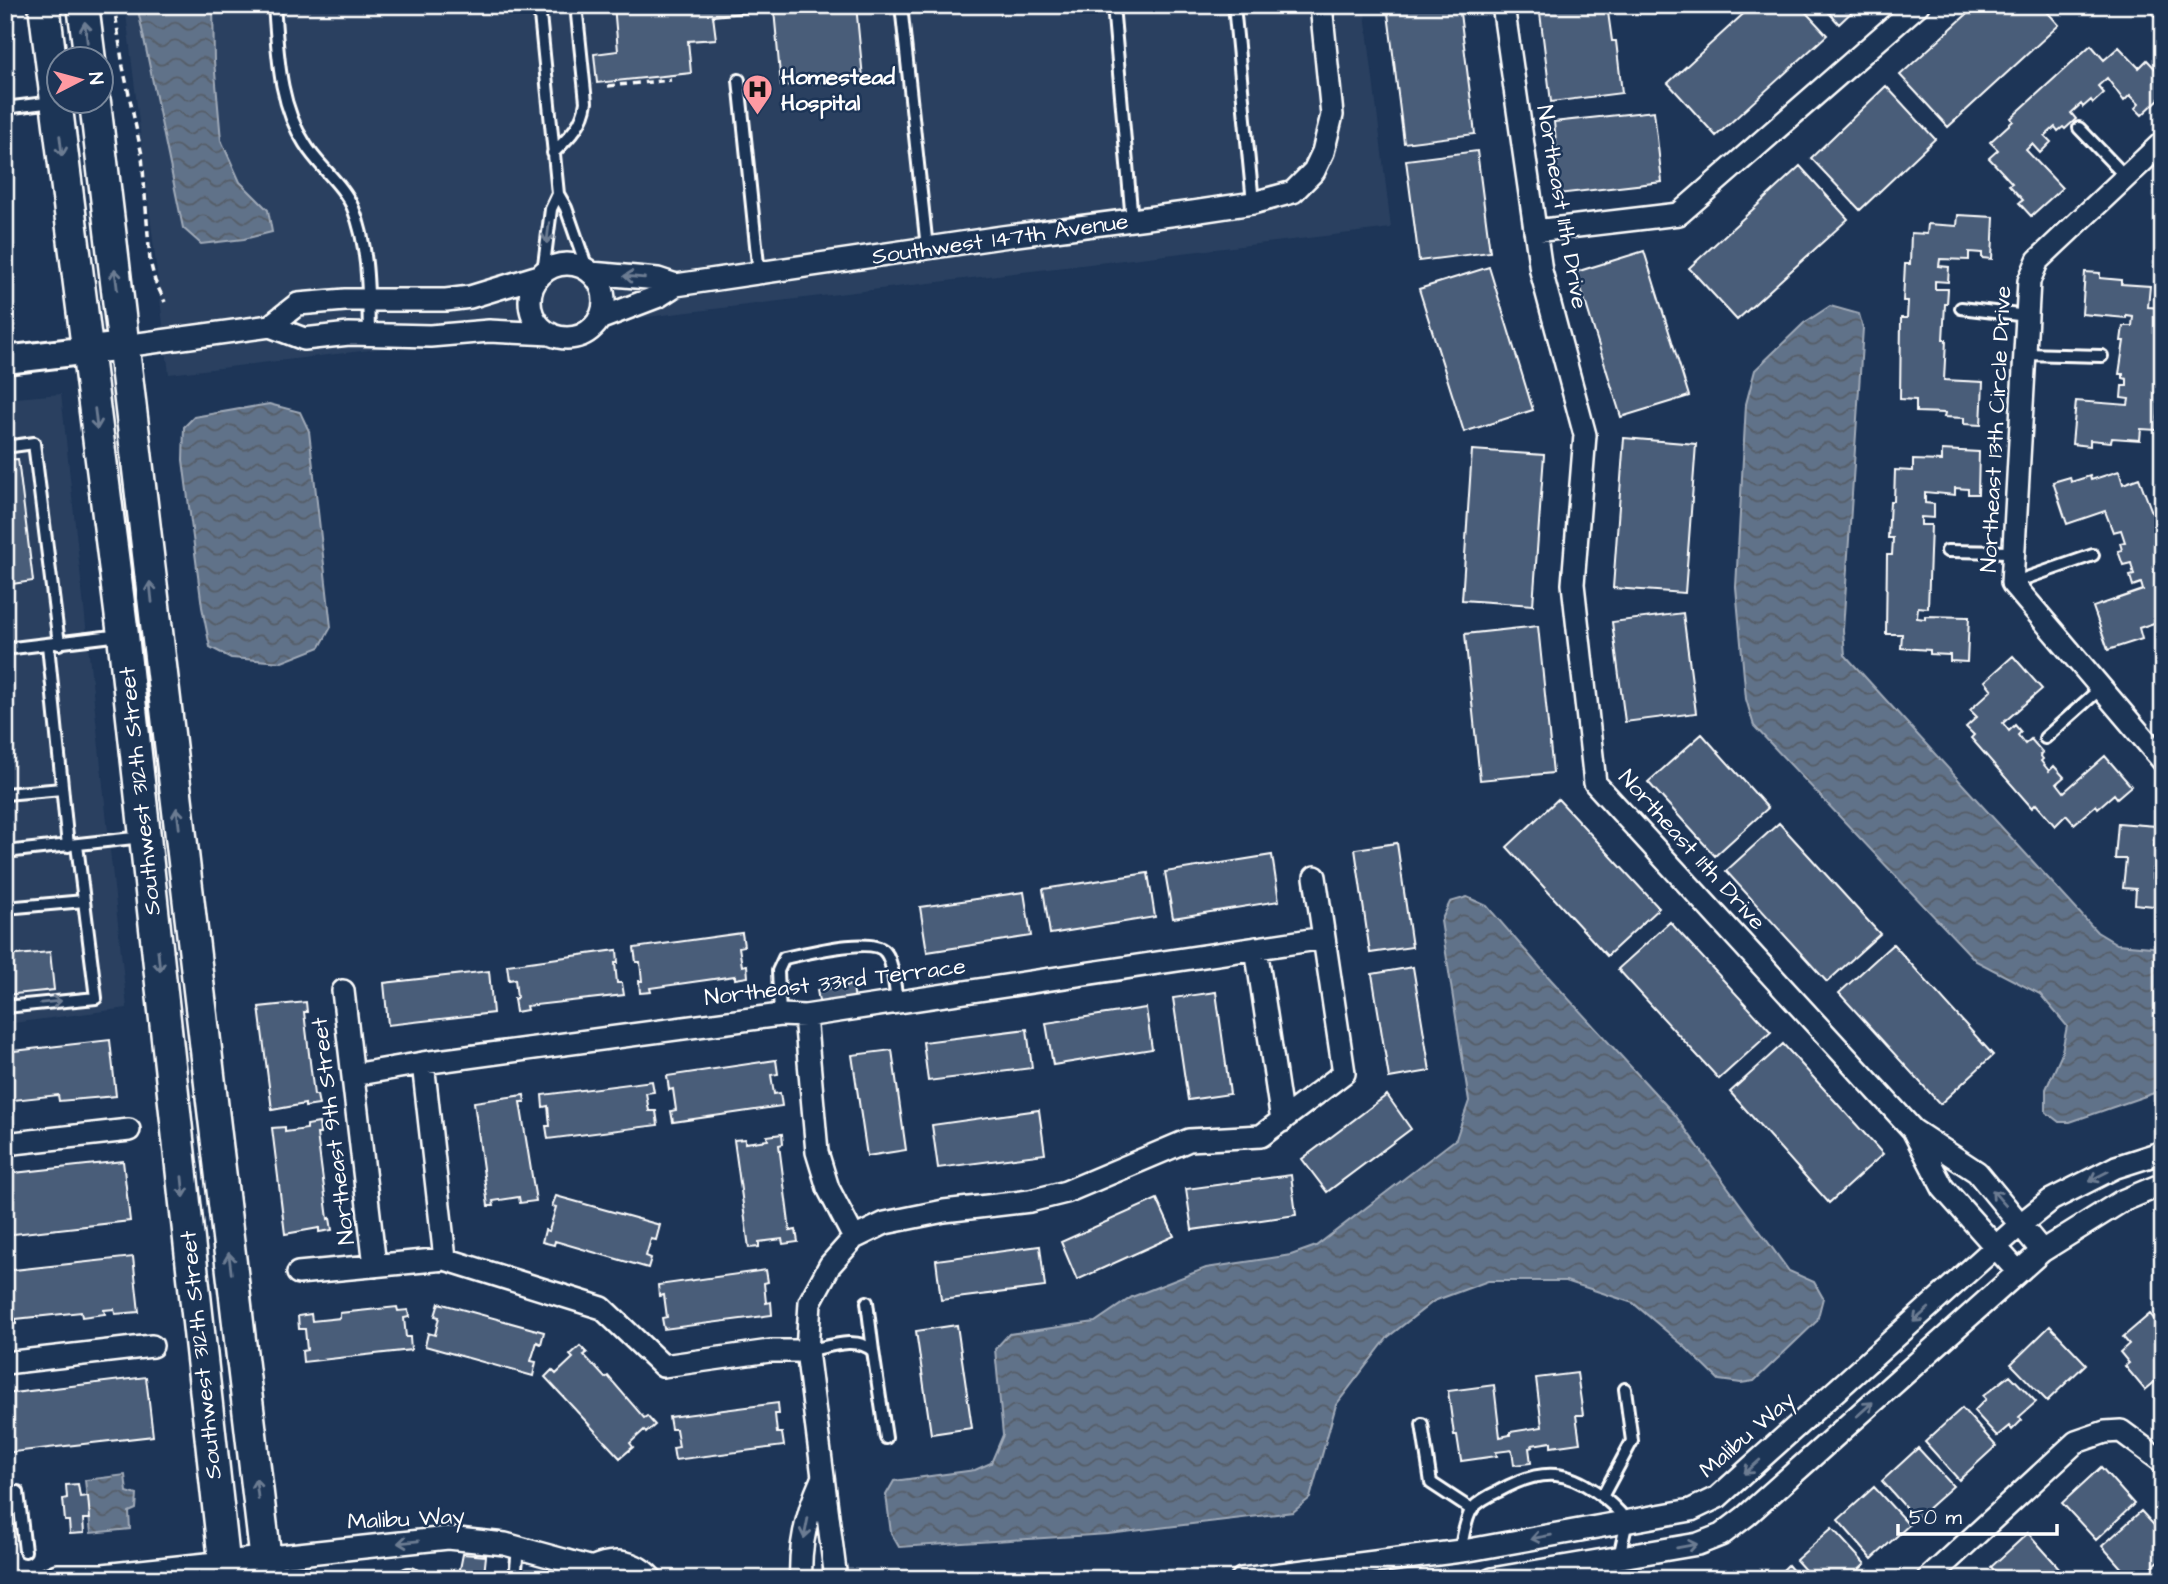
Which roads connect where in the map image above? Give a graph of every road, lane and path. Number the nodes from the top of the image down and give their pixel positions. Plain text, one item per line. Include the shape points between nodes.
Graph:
1 (44, 5) edge
2 (83, 5) edge
3 (114, 5) edge
4 (274, 5) edge
5 (539, 5) edge
6 (576, 5) edge
7 (901, 5) edge
8 (1113, 5) edge
9 (1234, 5) edge
10 (1321, 5) edge
11 (1503, 5) edge
12 (1918, 5) edge
13 (49, 46) edge
14 (88, 46) edge
15 (671, 80) dead end
16 (738, 80) dead end
17 (608, 86) dead end
18 (46, 103) edge
19 (5, 108) edge
20 (58, 116) edge
21 (97, 116) edge
22 (2079, 128) dead end
23 (2163, 142) edge
24 (553, 153) junction
25 (2126, 177) junction
26 (558, 194) junction
27 (1253, 203) junction
28 (1132, 221) junction
29 (1535, 231) junction
30 (927, 248) junction
31 (590, 272) junction
32 (541, 274) junction
33 (759, 274) junction
34 (676, 285) junction
35 (368, 299) junction
36 (165, 302) dead end
37 (1961, 308) dead end
38 (2027, 316) junction
39 (599, 319) junction
40 (270, 326) junction
41 (369, 334) junction
42 (551, 334) junction
43 (124, 346) junction
44 (87, 351) junction
45 (2024, 354) junction
46 (2102, 356) dead end
47 (5, 360) edge
48 (5, 446) edge
49 (1947, 551) dead end
50 (2013, 552) junction
51 (2093, 555) dead end
52 (2012, 583) junction
53 (123, 635) junction
54 (54, 644) junction
55 (5, 649) edge
56 (2101, 688) junction
57 (2045, 738) dead end
58 (2163, 761) edge
59 (62, 789) junction
60 (5, 793) edge
61 (145, 837) junction
62 (72, 846) junction
63 (5, 852) edge
64 (1315, 877) dead end
65 (84, 901) junction
66 (5, 908) edge
67 (1324, 938) junction
68 (1256, 948) junction
69 (343, 991) dead end
70 (897, 1002) junction
71 (5, 1007) edge
72 (780, 1015) junction
73 (805, 1016) junction
74 (424, 1063) junction
75 (353, 1075) junction
76 (211, 1101) junction
77 (1282, 1121) junction
78 (129, 1130) dead end
79 (1913, 1130) junction
80 (5, 1144) edge
81 (2163, 1152) edge
82 (2163, 1184) edge
83 (2021, 1224) junction
84 (854, 1238) junction
85 (1997, 1246) junction
86 (2042, 1251) junction
87 (445, 1259) junction
88 (375, 1266) junction
89 (2018, 1272) junction
90 (298, 1273) dead end
91 (867, 1302) dead end
92 (152, 1346) dead end
93 (807, 1351) junction
94 (873, 1351) junction
95 (5, 1363) edge
96 (1625, 1389) dead end
97 (1422, 1424) dead end
98 (886, 1438) dead end
99 (2163, 1462) edge
100 (822, 1479) junction
101 (5, 1493) edge
102 (1602, 1497) junction
103 (1472, 1510) junction
104 (1627, 1521) junction
105 (517, 1548) junction
106 (25, 1551) dead end
107 (1460, 1551) junction
108 (1619, 1557) junction
109 (267, 1568) edge
110 (225, 1570) edge
111 (582, 1573) edge
112 (1335, 1573) edge
113 (1300, 1575) edge
114 (99, 1577) edge
115 (1932, 1577) edge
116 (48, 1579) edge
117 (515, 1579) edge
118 (652, 1579) edge
119 (801, 1579) edge
120 (836, 1579) edge
121 (1242, 1579) edge
122 (1492, 1579) edge

1 - 13 main road, Southwest 312th Street
14 -> 2 main road
3 - 36 path via 142,155 150,261
4 - 35 lane via 288,109 304,144 351,204 363,239
5 - 24 lane
6 - 24 lane via 584,116
7 - 30 lane
8 - 28 lane
9 - 27 lane
10 - 27 street, Southwest 147th Avenue via 1332,115 1324,152 1314,171 1293,192
11 - 29 street, Northeast 11th Drive
12 - 29 street via 1679,214
15 - 17 path
16 - 33 lane
18 - 19 lane
20 -> 44 main road, Southwest 312th Street
43 -> 21 main road, Southwest 312th Street
22 - 25 lane
23 - 25 street, Northeast 13th Circle Drive
24 - 26 lane
25 - 38 street, Northeast 13th Circle Drive via 2038,260 2029,281
26 - 31 lane
26 -> 32 lane via 551,209
27 - 28 street, Southwest 147th Avenue
28 - 30 street, Southwest 147th Avenue
29 - 79 street, Northeast 11th Drive via 1541,271 1585,435 1573,584 1595,783
30 - 33 street, Southwest 147th Avenue
31 - 32 street via 570,264
34 -> 31 street, Southwest 147th Avenue
31 - 39 street via 603,298
32 - 35 street via 470,297
32 - 42 street via 531,293 532,313
33 - 34 street, Southwest 147th Avenue
34 - 39 street, Southwest 147th Avenue
35 - 40 street via 298,304
35 - 41 lane
37 - 38 lane
38 - 45 street, Northeast 13th Circle Drive
39 - 42 street via 579,335
40 - 41 street via 303,339
40 - 43 street
41 - 42 street
43 - 44 street
76 -> 43 main road, Southwest 312th Street
44 - 47 street
44 -> 53 main road, Southwest 312th Street
45 - 46 lane
45 - 50 street, Northeast 13th Circle Drive
48 - 54 lane via 33,443
49 - 50 lane
50 - 52 street, Northeast 13th Circle Drive
51 - 52 lane
52 - 56 street, Northeast 13th Circle Drive
53 - 54 lane
53 - 61 main road, Southwest 312th Street
54 - 55 lane
54 - 59 lane
56 - 57 lane
56 - 58 street, Northeast 13th Circle Drive
59 - 60 lane
59 - 62 lane
61 - 62 lane
61 - 76 main road via 156,838 167,864 192,1068
61 -> 110 main road, Southwest 312th Street
62 - 63 lane
62 - 65 lane
64 - 67 street
65 - 66 lane
71 -> 65 lane via 96,998
67 - 68 street, Northeast 33rd Terrace
67 - 77 street via 1344,1073
68 - 70 street, Northeast 33rd Terrace
68 - 77 street
69 - 75 street, Northeast 9th Street
70 - 72 lane via 888,954 880,946 866,944 784,958 778,971
70 - 73 street, Northeast 33rd Terrace
72 - 73 street, Northeast 33rd Terrace
72 - 74 street, Northeast 33rd Terrace
73 - 84 street via 817,1152 828,1188
74 - 75 street, Northeast 33rd Terrace
74 - 87 street
75 - 88 street, Northeast 9th Street
109 -> 76 main road, Southwest 312th Street
77 - 84 street via 1261,1136 1189,1140 1066,1192 885,1223
78 - 80 street
83 -> 79 street, Northeast 11th Drive via 1977,1172
79 - 85 street, Northeast 11th Drive via 1943,1188
81 -> 83 street, Malibu Way via 2116,1167 2052,1200
82 - 86 street via 2122,1201
83 - 85 street, Malibu Way
83 - 86 street, Northeast 11th Drive
84 - 93 street via 830,1265 810,1302
85 - 89 street, Northeast 11th Drive
85 -> 104 street, Malibu Way via 1718,1497 1691,1510
86 - 89 street
87 - 88 street
87 - 93 street via 602,1308 663,1366 770,1351
88 - 90 street
108 -> 89 street via 1698,1544 1721,1535
91 - 94 lane
92 - 95 street
93 - 94 lane via 856,1342
93 - 100 street
94 - 98 lane
96 - 102 lane via 1632,1441
97 - 103 lane via 1431,1483
99 - 115 street via 2121,1430 2076,1442
100 -> 119 street via 811,1504
100 - 120 street
101 - 106 lane via 18,1492
102 - 103 lane via 1555,1475 1512,1484
102 - 104 lane
103 - 107 lane
104 -> 107 street, Malibu Way
104 - 108 lane
105 -> 109 street, Malibu Way via 448,1538
105 - 111 street, Malibu Way
105 - 117 lane
107 - 112 street, Malibu Way
108 - 122 street
109 - 110 street, Malibu Way
110 - 114 street, Malibu Way
111 - 118 street, Malibu Way via 615,1561 640,1568
112 - 113 street, Malibu Way
113 - 121 street, Malibu Way
114 - 116 street, Malibu Way via 57,1575

